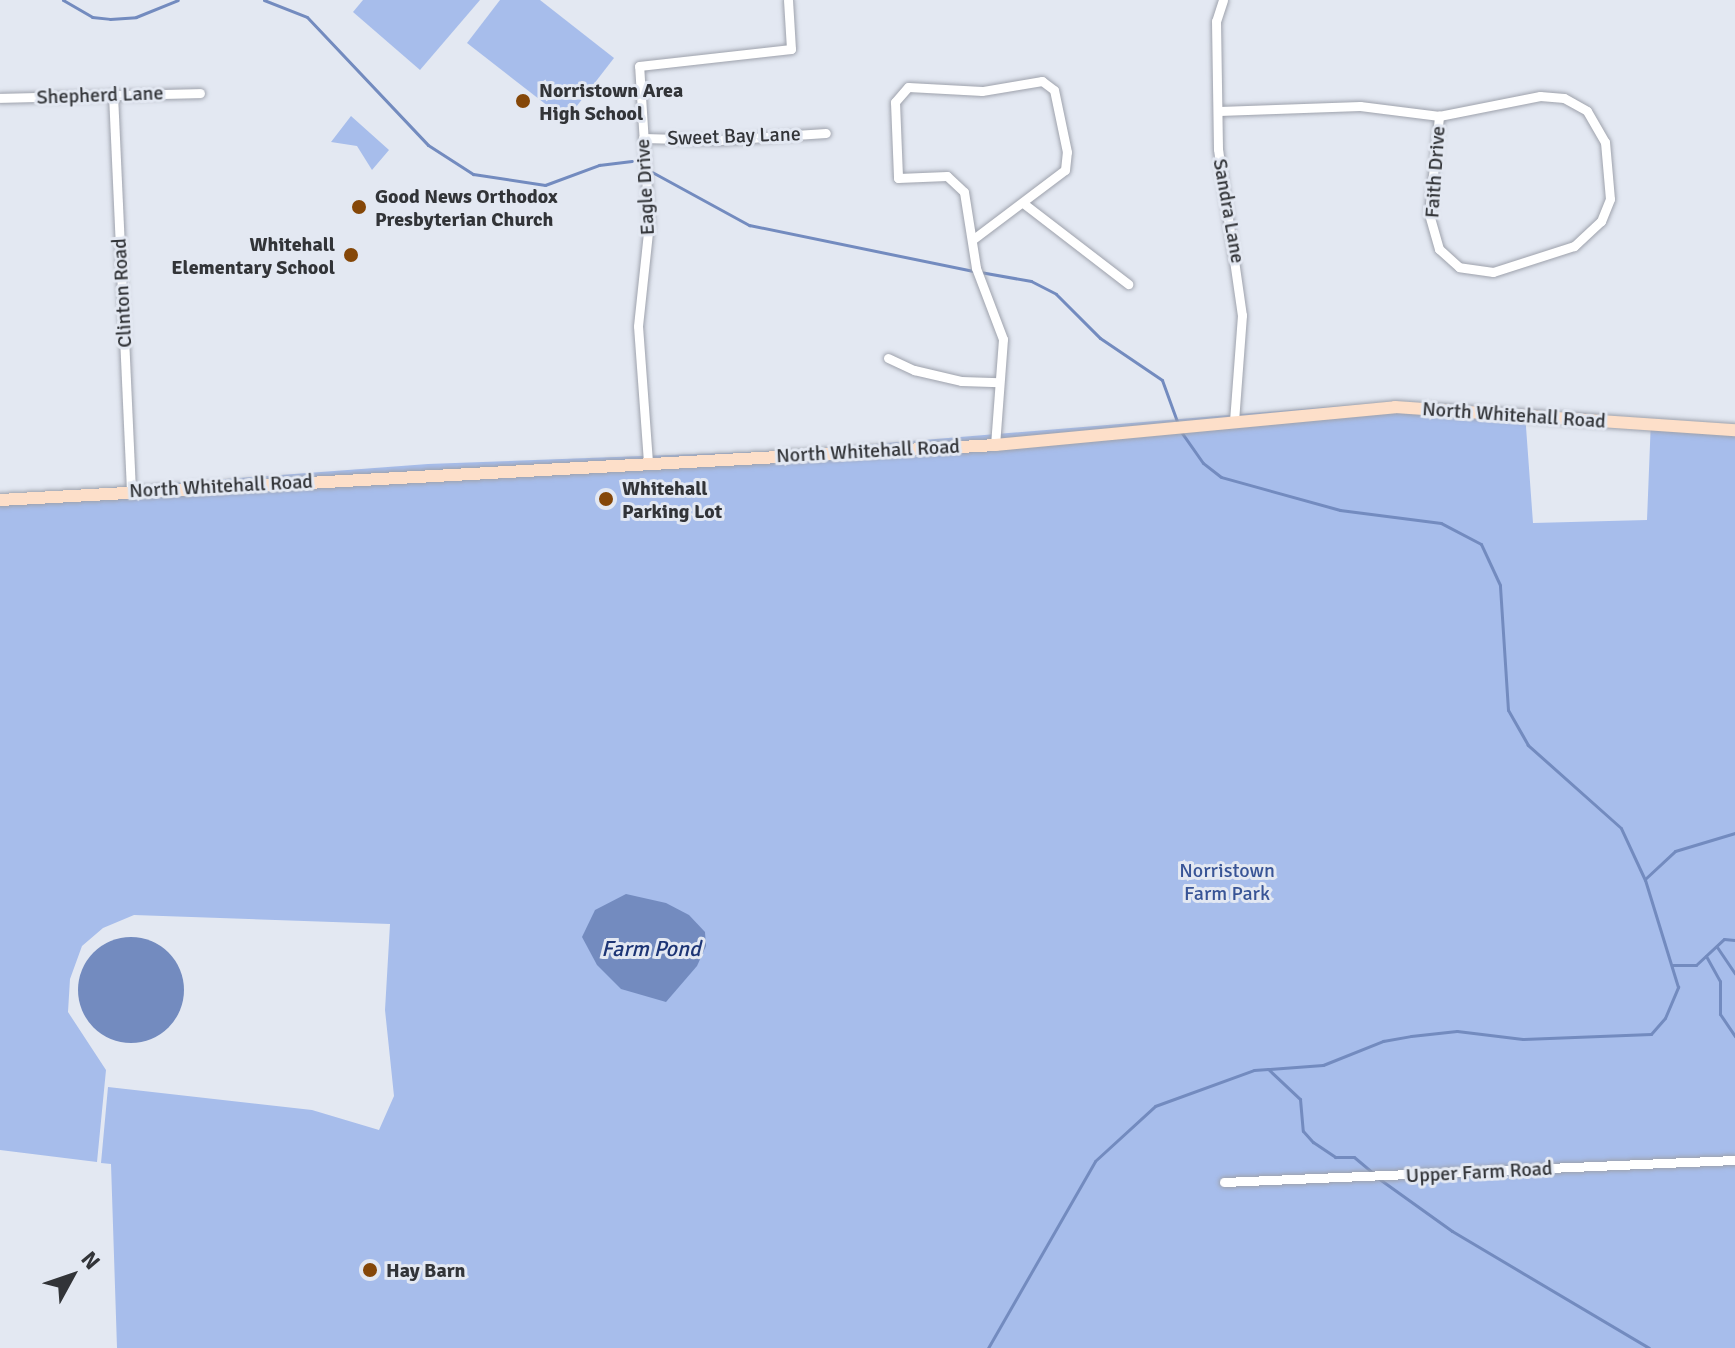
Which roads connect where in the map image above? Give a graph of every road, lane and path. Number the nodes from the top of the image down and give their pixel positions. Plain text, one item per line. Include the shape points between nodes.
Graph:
1 (788, 0) edge
2 (1223, 0) edge
3 (200, 93) dead end
4 (113, 94) junction
5 (0, 98) edge
6 (1219, 111) junction
7 (1439, 116) junction
8 (826, 133) dead end
9 (643, 138) junction
10 (1023, 203) junction
11 (972, 240) junction
12 (1128, 284) dead end
13 (888, 358) dead end
14 (999, 382) junction
15 (1234, 422) junction
16 (1735, 430) edge
17 (995, 445) junction
18 (648, 462) junction
19 (131, 491) junction
20 (0, 500) edge
21 (1735, 1160) edge
22 (1224, 1182) dead end

1 - 9 street, Eagle Drive via 791,49 639,66
2 - 6 street, Sandra Lane via 1216,21
3 - 4 street, Shepherd Lane
4 - 5 street, Shepherd Lane
4 - 19 street, Clinton Road
6 - 7 street, Faith Drive via 1360,106
6 - 15 street, Sandra Lane via 1218,149 1242,315
7 - 7 street, Faith Drive via 1540,96 1575,102 1596,121 1605,142 1610,199 1606,213 1574,246 1486,274 1459,267 1439,249 1429,215
8 - 9 street, Sweet Bay Lane via 719,140
9 - 18 street, Eagle Drive via 649,223 638,341
10 - 11 street
10 - 11 street via 1059,177 1068,161 1050,84 1033,81 982,91 934,85 900,91 893,115 898,178 956,180 966,201
10 - 12 street
11 - 14 street via 976,268 1003,339
13 - 14 street via 961,381
14 - 17 street
15 - 16 main road, North Whitehall Road via 1395,407
15 - 17 main road, North Whitehall Road
17 - 18 main road, North Whitehall Road
18 - 19 main road, North Whitehall Road
19 - 20 main road, North Whitehall Road
21 - 22 street, Upper Farm Road

